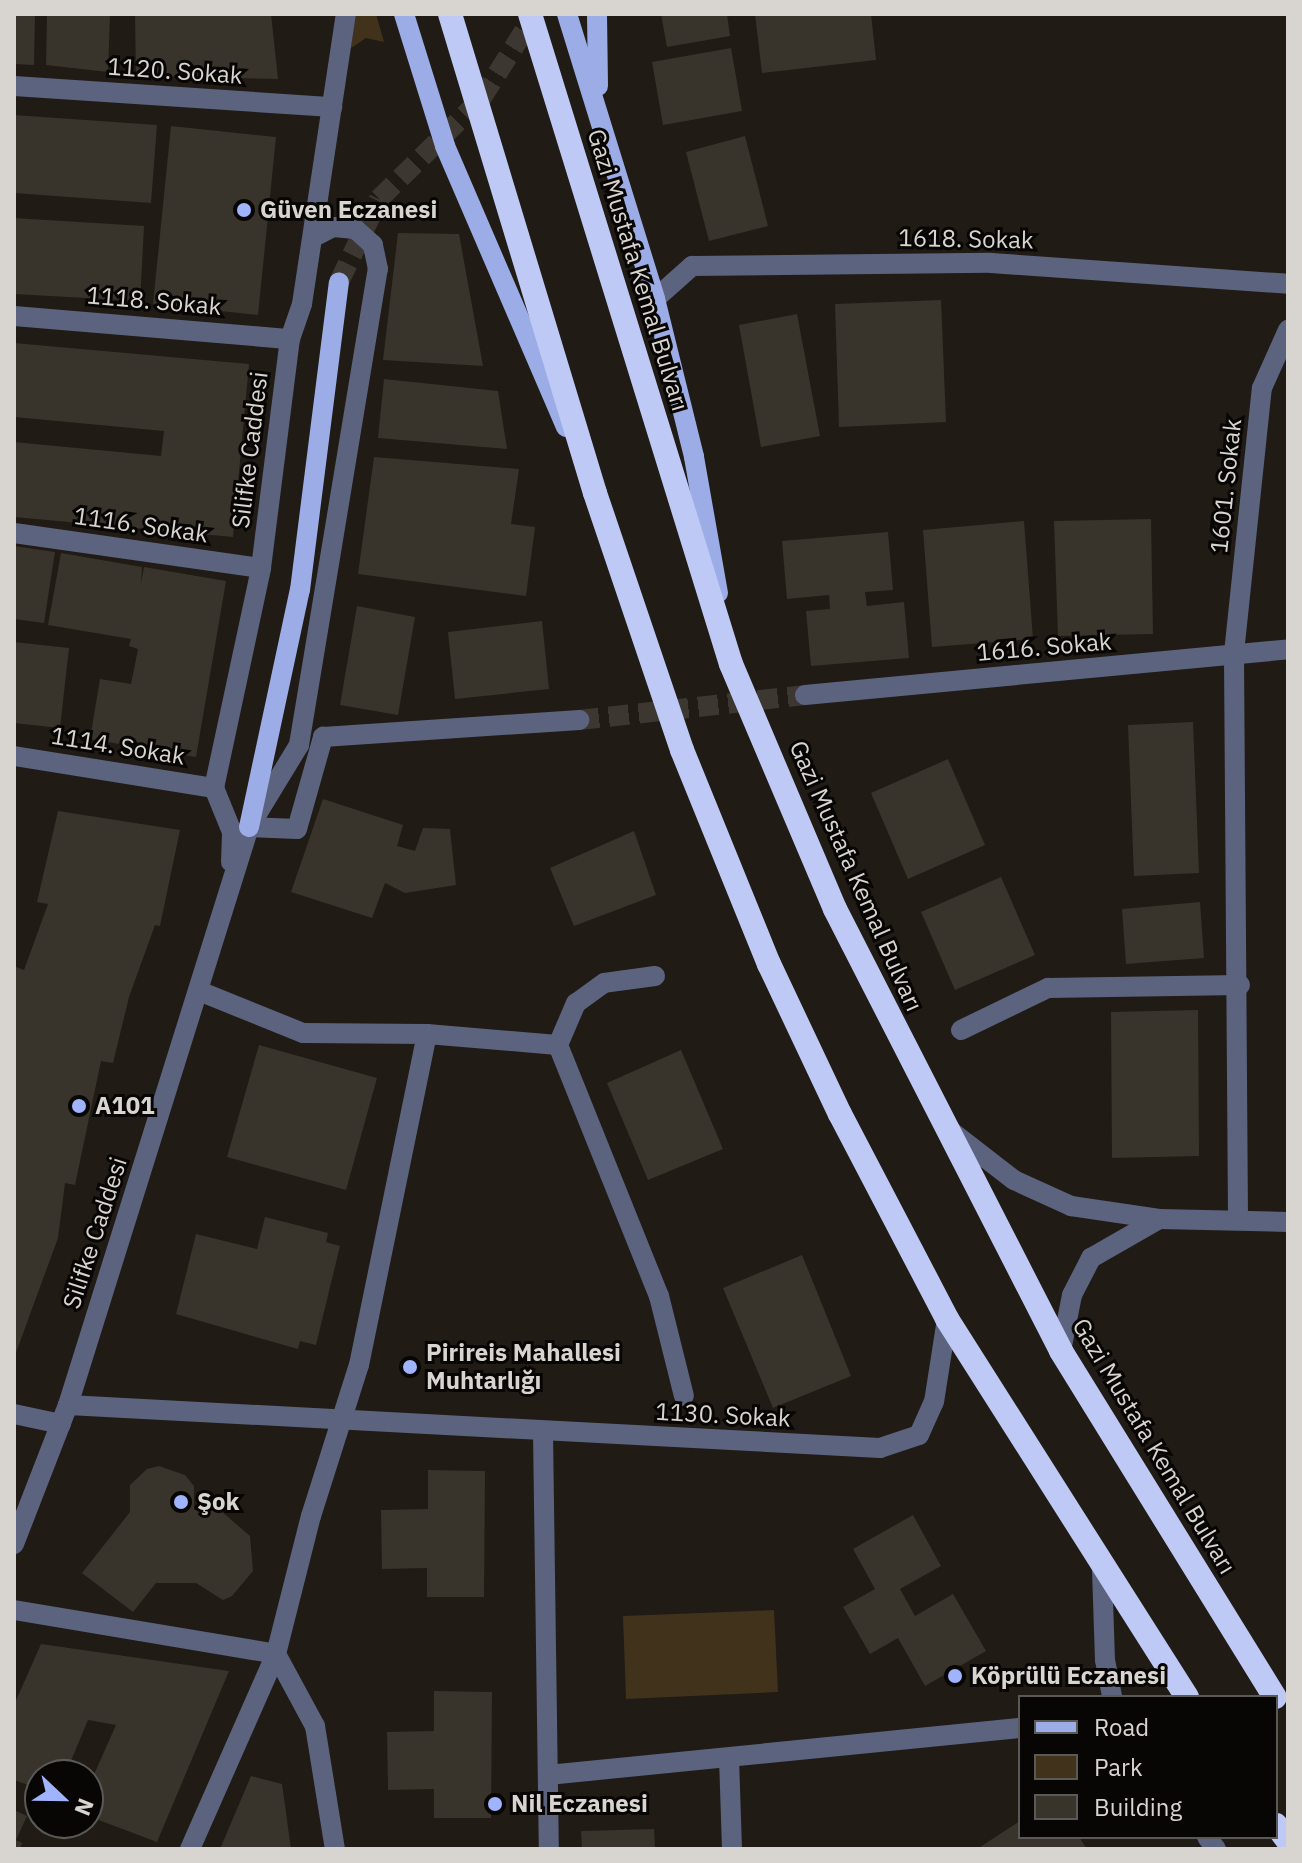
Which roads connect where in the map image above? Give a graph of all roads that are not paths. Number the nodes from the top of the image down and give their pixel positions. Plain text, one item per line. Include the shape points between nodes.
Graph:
1 (346, 14) edge
2 (404, 14) edge
3 (450, 14) edge
4 (530, 14) edge
5 (567, 14) edge
6 (597, 14) edge
7 (14, 86) edge
8 (598, 106) junction
9 (332, 107) junction
10 (313, 237) junction
11 (339, 282) tunnel mouth
12 (1288, 284) edge
13 (655, 299) junction
14 (14, 316) edge
15 (1288, 330) edge
16 (290, 339) junction
17 (595, 493) junction
18 (14, 533) edge
19 (261, 568) junction
20 (1288, 649) edge
21 (1234, 653) junction
22 (731, 664) junction
23 (805, 695) tunnel mouth
24 (579, 720) tunnel mouth
25 (14, 756) edge
26 (214, 788) junction
27 (249, 827) junction
28 (231, 889) junction
29 (655, 976) dead end
30 (1240, 985) junction
31 (199, 991) junction
32 (961, 1030) dead end
33 (427, 1034) junction
34 (558, 1045) junction
35 (942, 1124) junction
36 (1238, 1217) junction
37 (1159, 1219) junction
38 (1288, 1222) edge
39 (947, 1319) junction
40 (1061, 1351) junction
41 (684, 1396) dead end
42 (14, 1414) edge
43 (64, 1414) junction
44 (340, 1416) junction
45 (543, 1432) junction
46 (14, 1544) edge
47 (1102, 1570) junction
48 (14, 1610) edge
49 (276, 1654) junction
50 (1112, 1695) edge
51 (1186, 1695) edge
52 (1274, 1695) edge
53 (1018, 1728) edge
54 (729, 1758) junction
55 (548, 1775) junction
56 (190, 1849) edge
57 (335, 1849) edge
58 (549, 1849) edge
59 (732, 1849) edge

1 - 9 street, Silifke Caddesi
2 - 17 main road via 445,146
3 - 17 highway
4 - 22 highway, Gazi Mustafa Kemal Bulvarı
5 - 8 main road
6 - 8 main road
7 - 9 street, 1120. Sokak
8 - 13 main road
9 - 10 street, Silifke Caddesi
10 - 16 street, Silifke Caddesi
10 - 27 street, Silifke Caddesi via 333,227 355,229 373,245 378,269 299,745
11 - 27 main road via 300,590
12 - 13 street, 1618. Sokak via 991,263 692,266
13 - 22 main road via 694,457
14 - 16 street, 1118. Sokak
15 - 21 street, 1601. Sokak via 1262,388
16 - 19 street, Silifke Caddesi
17 - 39 highway via 682,750 769,964
18 - 19 street, 1116. Sokak
19 - 26 street, Silifke Caddesi
20 - 21 street, 1616. Sokak
21 - 23 street, 1616. Sokak
21 - 30 street, 1601. Sokak
22 - 35 highway, Gazi Mustafa Kemal Bulvarı via 835,909
24 - 27 street via 323,737 297,829
25 - 26 street, 1114. Sokak
26 - 28 street, Silifke Caddesi via 232,832
27 - 28 street, Silifke Caddesi
28 - 31 street, Silifke Caddesi
29 - 34 street via 604,983 576,1003
30 - 32 street via 1048,988
30 - 36 street, 1601. Sokak
31 - 33 street via 303,1033
31 - 43 street, Silifke Caddesi
33 - 34 street
33 - 44 street via 359,1365
34 - 41 street via 659,1296
35 - 37 street via 1014,1180 1071,1206
35 - 40 highway, Gazi Mustafa Kemal Bulvarı
36 - 37 street
36 - 38 street
37 - 40 street via 1091,1258 1072,1295
39 - 45 street, 1130. Sokak via 934,1402 919,1435 880,1448
39 - 47 highway
40 - 52 highway, Gazi Mustafa Kemal Bulvarı
42 - 43 street, 1130. Sokak
43 - 44 street, 1130. Sokak
43 - 46 street, Silifke Caddesi
44 - 45 street, 1130. Sokak
44 - 49 street
45 - 55 street
47 - 50 street
47 - 51 highway
48 - 49 street
49 - 56 street
49 - 57 street via 315,1726
53 - 54 street
54 - 55 street
54 - 59 street
55 - 58 street

